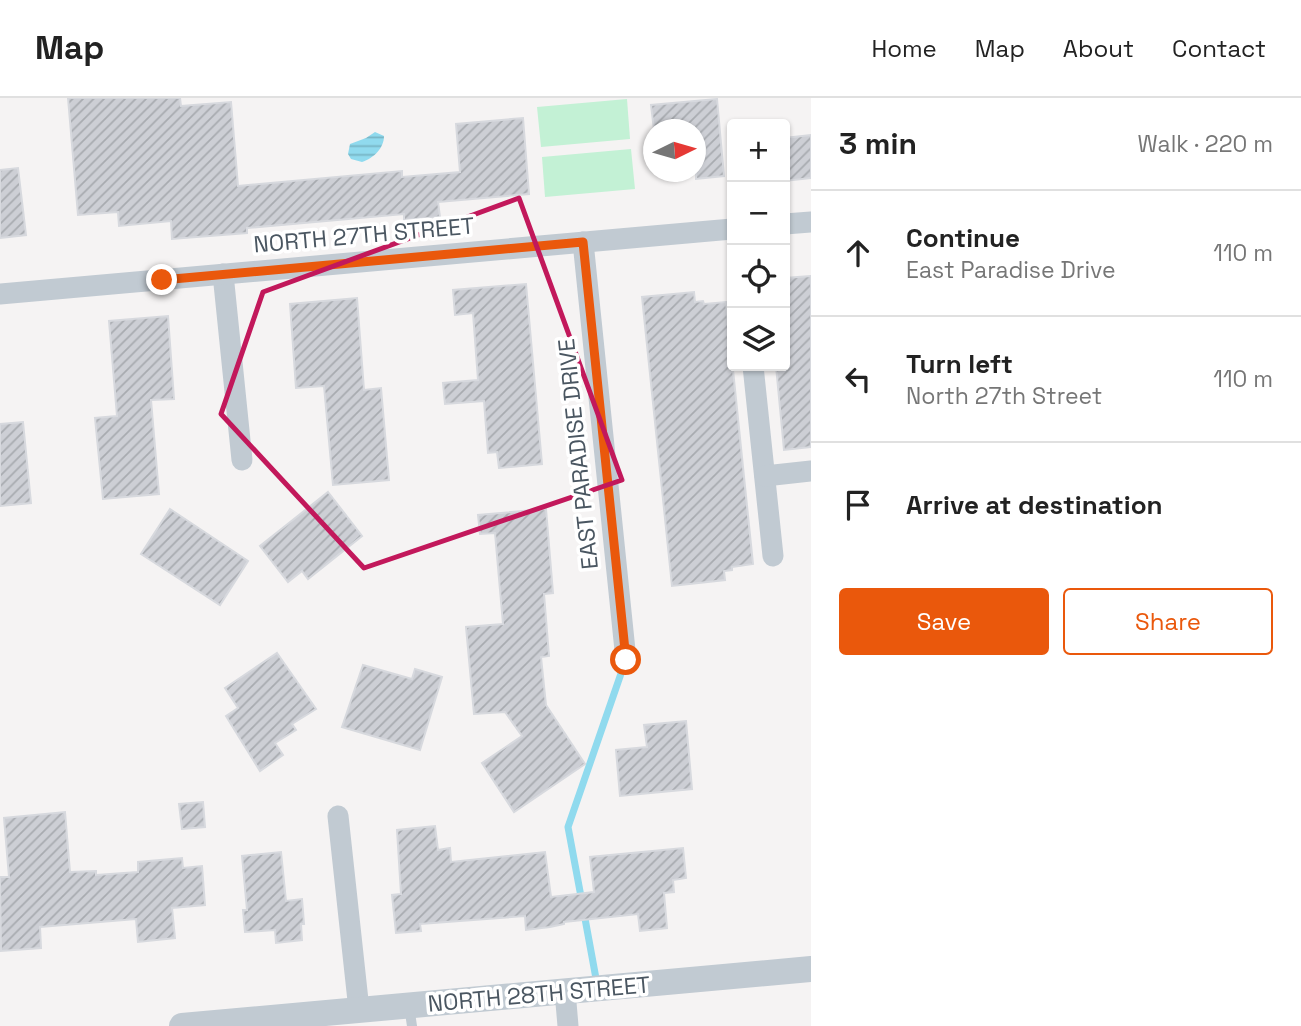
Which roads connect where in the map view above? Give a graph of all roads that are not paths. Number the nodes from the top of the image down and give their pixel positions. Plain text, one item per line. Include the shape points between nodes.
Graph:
1 (811, 222) edge
2 (790, 224) edge
3 (727, 229) edge
4 (583, 242) junction
5 (223, 274) junction
6 (0, 294) edge
7 (754, 371) edge
8 (242, 460) dead end
9 (811, 471) edge
10 (765, 476) junction
11 (774, 556) dead end
12 (626, 660) dead end
13 (338, 816) dead end
14 (811, 969) edge
15 (565, 991) junction
16 (359, 1010) junction
17 (410, 1016) edge
18 (249, 1023) edge
19 (182, 1026) edge
20 (568, 1026) edge

1 - 2 street
3 - 4 street, NORTH 27TH STREET
4 - 5 street, NORTH 27TH STREET
4 - 12 street, EAST PARADISE DRIVE
5 - 6 street, NORTH 27TH STREET
5 - 8 street
7 - 10 street
9 - 10 street
10 - 11 street
13 - 16 street
14 - 15 street, NORTH 28TH STREET
15 - 17 street, NORTH 28TH STREET
15 - 20 street
16 - 17 street, NORTH 28TH STREET
16 - 18 street, NORTH 28TH STREET
18 - 19 street, NORTH 28TH STREET

